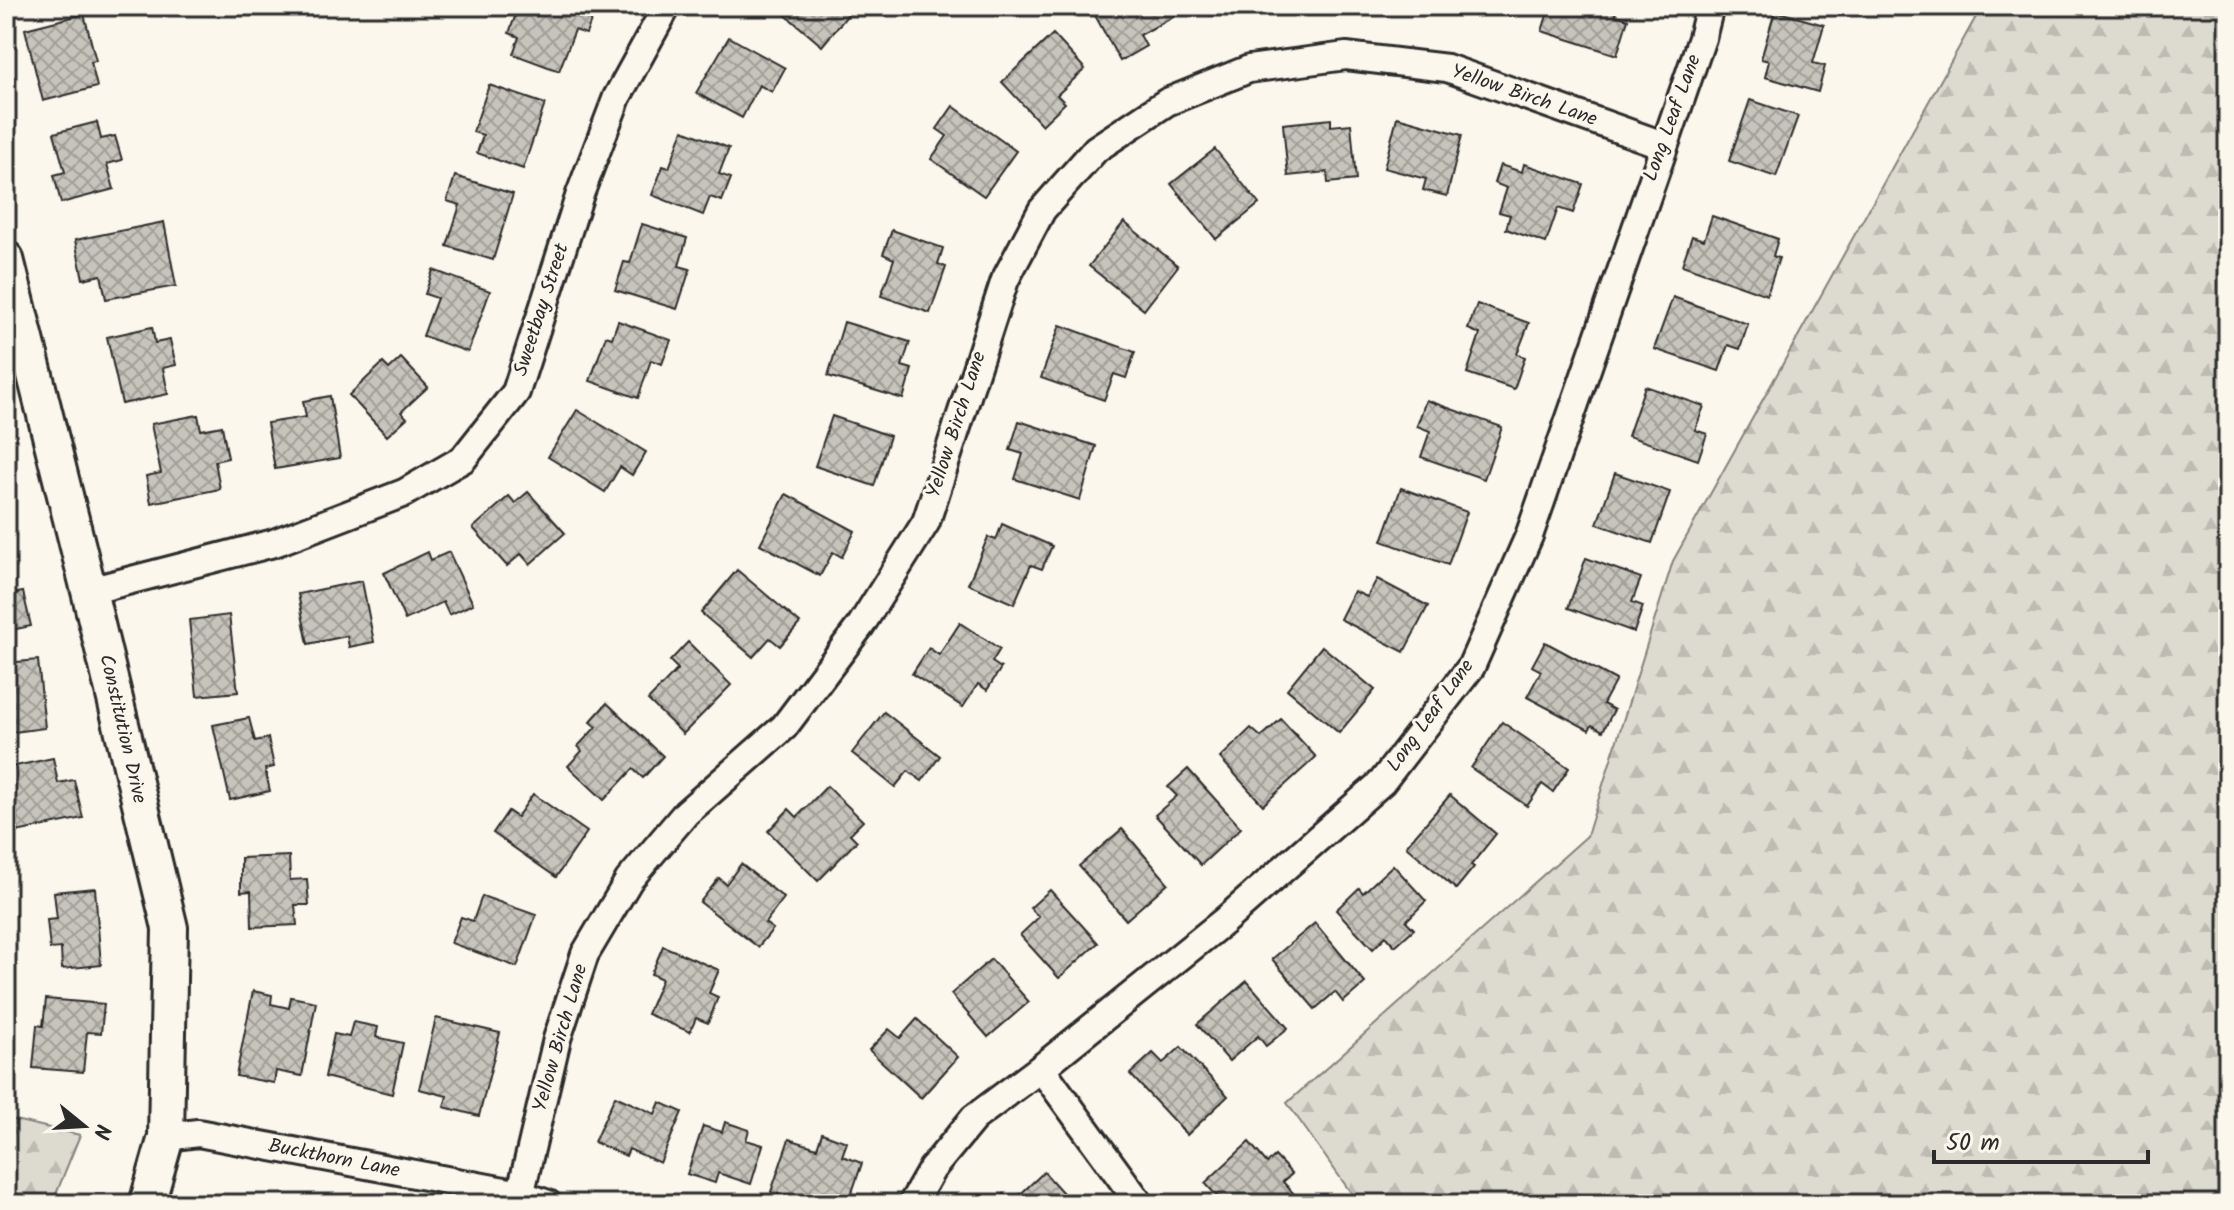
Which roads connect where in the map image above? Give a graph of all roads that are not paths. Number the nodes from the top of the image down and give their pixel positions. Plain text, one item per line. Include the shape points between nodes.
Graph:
1 (667, 6) edge
2 (1710, 6) edge
3 (1663, 145) junction
4 (6, 259) edge
5 (89, 591) junction
6 (1041, 1068) junction
7 (166, 1137) junction
8 (519, 1199) edge
9 (147, 1204) edge
10 (548, 1204) edge
11 (912, 1204) edge
12 (1140, 1204) edge

1 - 5 street, Sweetbay Street via 617,97 516,392 463,459 404,493 274,543
2 - 3 street, Long Leaf Lane
3 - 6 street, Long Leaf Lane via 1529,536 1471,667 1382,782 1223,922
3 - 8 street, Yellow Birch Lane via 1447,68 1346,56 1249,69 1167,102 1096,149 1042,210 1005,280 926,522 861,625 784,727 686,813 639,869 585,954 557,1039
4 - 5 street, Constitution Drive
5 - 7 street, Constitution Drive via 170,928
6 - 11 street, Long Leaf Lane via 974,1118 932,1169
6 - 12 street
7 - 8 street, Buckthorn Lane via 198,1133
7 - 9 street, Constitution Drive
8 - 10 street, Buckthorn Lane

